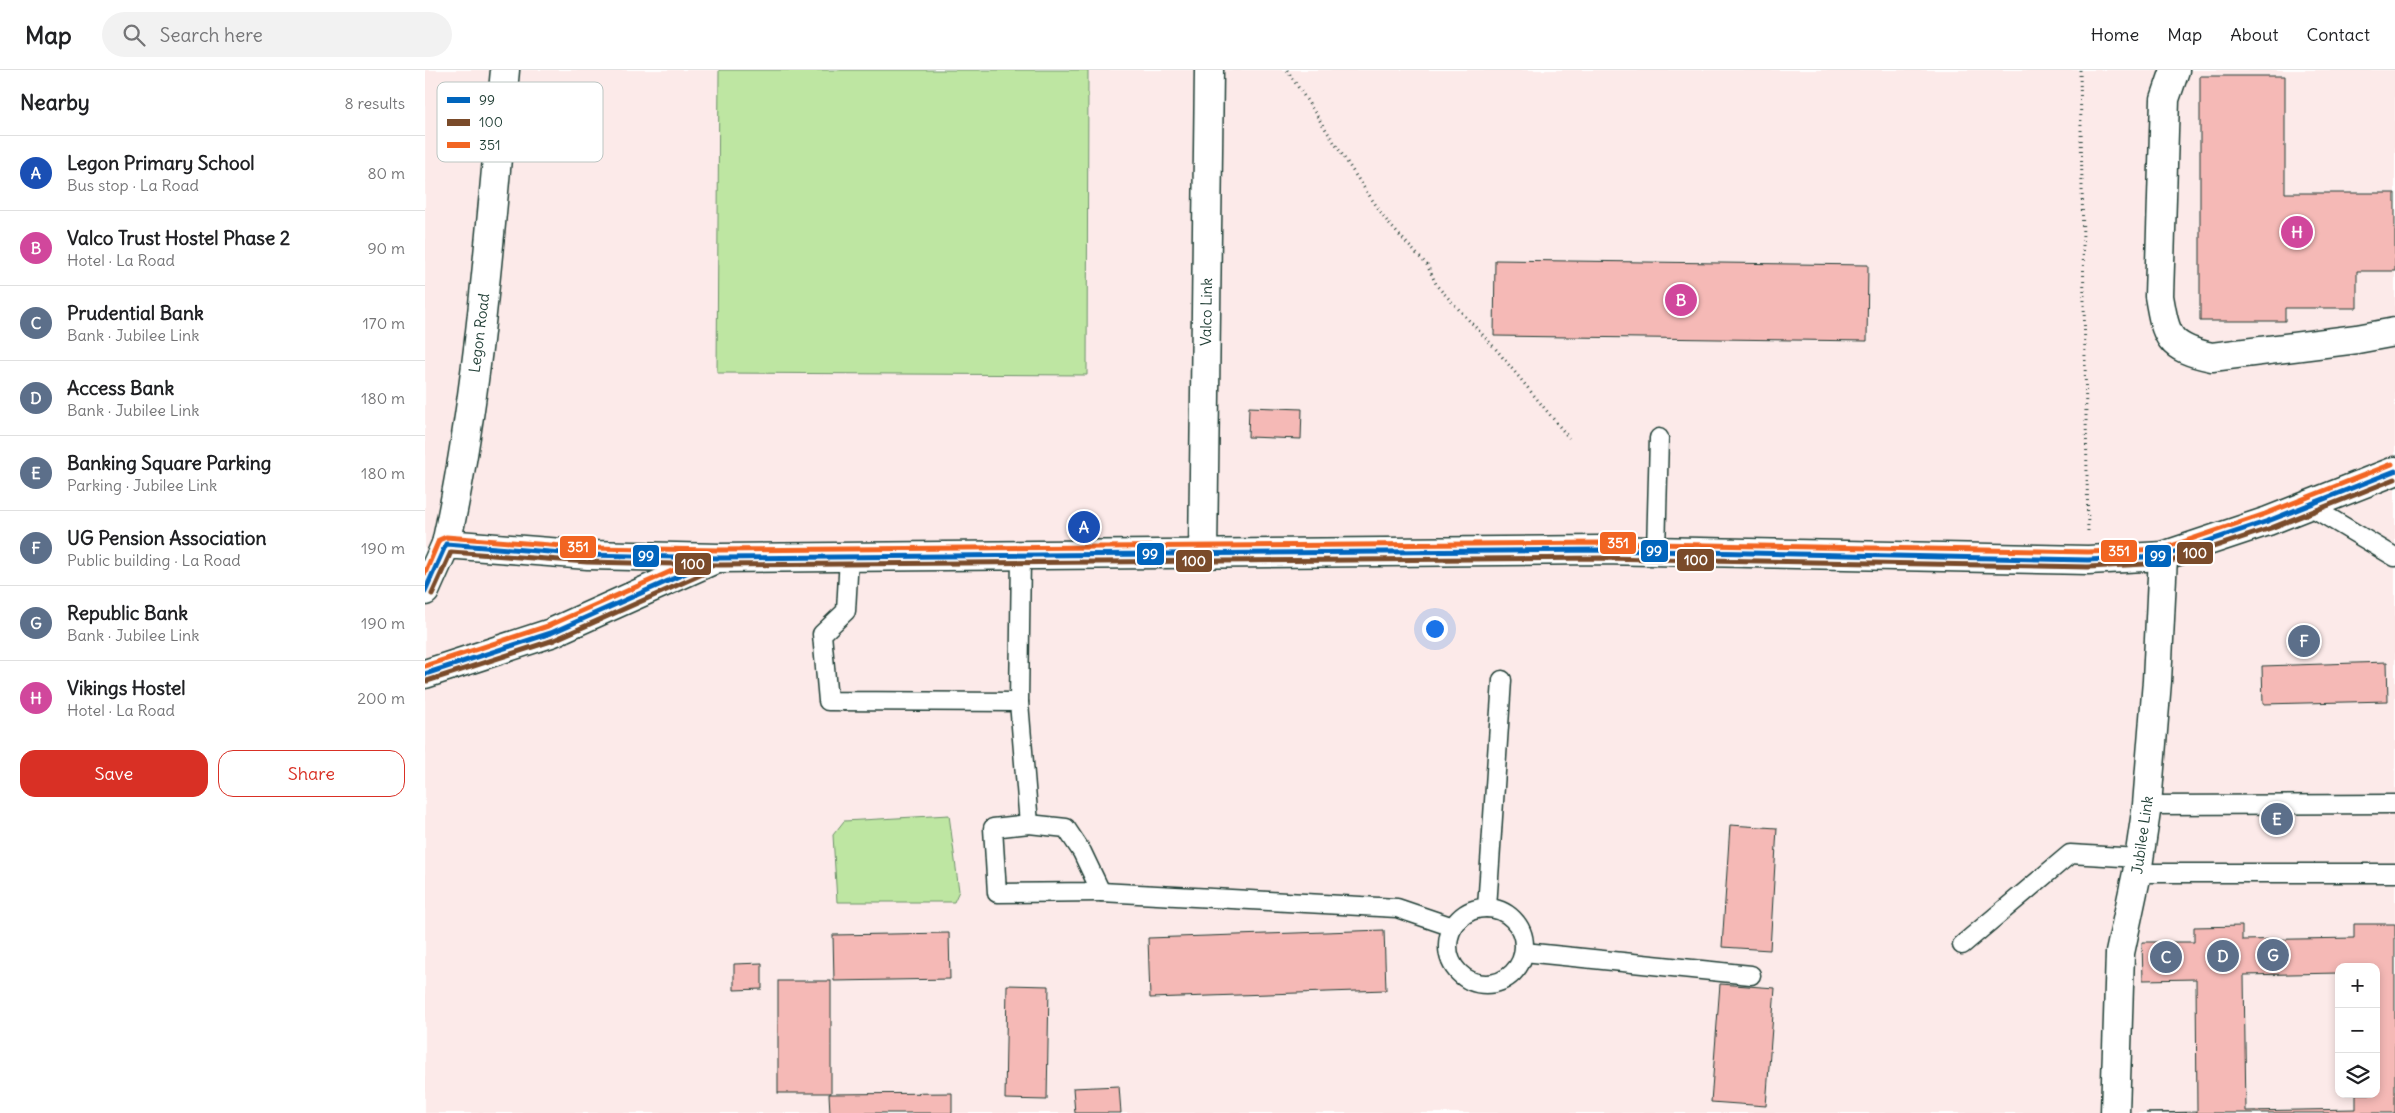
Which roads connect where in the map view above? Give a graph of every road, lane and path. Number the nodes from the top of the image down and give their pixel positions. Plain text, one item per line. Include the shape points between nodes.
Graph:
1 (1209, 70) edge
2 (1287, 70) edge
3 (2080, 70) edge
4 (2175, 70) edge
5 (496, 162) edge
6 (2395, 332) edge
7 (1569, 438) dead end
8 (1659, 438) dead end
9 (2395, 471) edge
10 (2308, 505) junction
11 (446, 544) junction
12 (1656, 551) junction
13 (1203, 555) junction
14 (1021, 556) junction
15 (2163, 556) junction
16 (849, 557) junction
17 (2395, 557) edge
18 (720, 558) junction
19 (2088, 560) junction
20 (425, 591) edge
21 (425, 674) edge
22 (1502, 680) dead end
23 (1019, 702) junction
24 (2395, 804) edge
25 (2147, 805) junction
26 (1029, 824) junction
27 (2138, 865) junction
28 (2395, 873) edge
29 (1101, 892) junction
30 (1487, 908) junction
31 (1453, 927) junction
32 (1962, 945) dead end
33 (1525, 952) junction
34 (1751, 974) dead end
35 (2115, 1113) edge

1 - 13 street, Valco Link
2 - 7 path via 1389,224 1427,265 1437,286 1495,348
3 - 19 path
4 - 6 street via 2165,98 2159,296 2165,328 2172,339 2193,353 2212,357
5 - 11 street, Legon Road via 481,325 460,481
8 - 12 lane
9 - 10 street
10 - 15 street
10 - 17 lane
11 - 18 street via 588,555
11 - 20 street, Legon Road
12 - 13 street
12 - 19 street
13 - 14 street
14 - 16 street
14 - 23 lane
15 - 19 street
15 - 25 street, Jubilee Link
16 - 18 street
16 - 23 lane via 845,611 822,634 828,700
18 - 21 street via 551,632
22 - 30 lane
23 - 26 lane
24 - 25 lane
25 - 27 street, Jubilee Link
26 - 29 lane via 1067,828
26 - 29 lane via 993,828 997,892
27 - 28 lane
27 - 32 lane via 2070,854
27 - 35 street, Jubilee Link via 2120,953
29 - 31 lane via 1397,908
30 - 31 lane via 1462,916
30 - 33 lane via 1511,916 1525,939
31 - 33 lane via 1448,939 1450,959 1462,976 1473,982 1499,982 1520,965
33 - 34 lane

